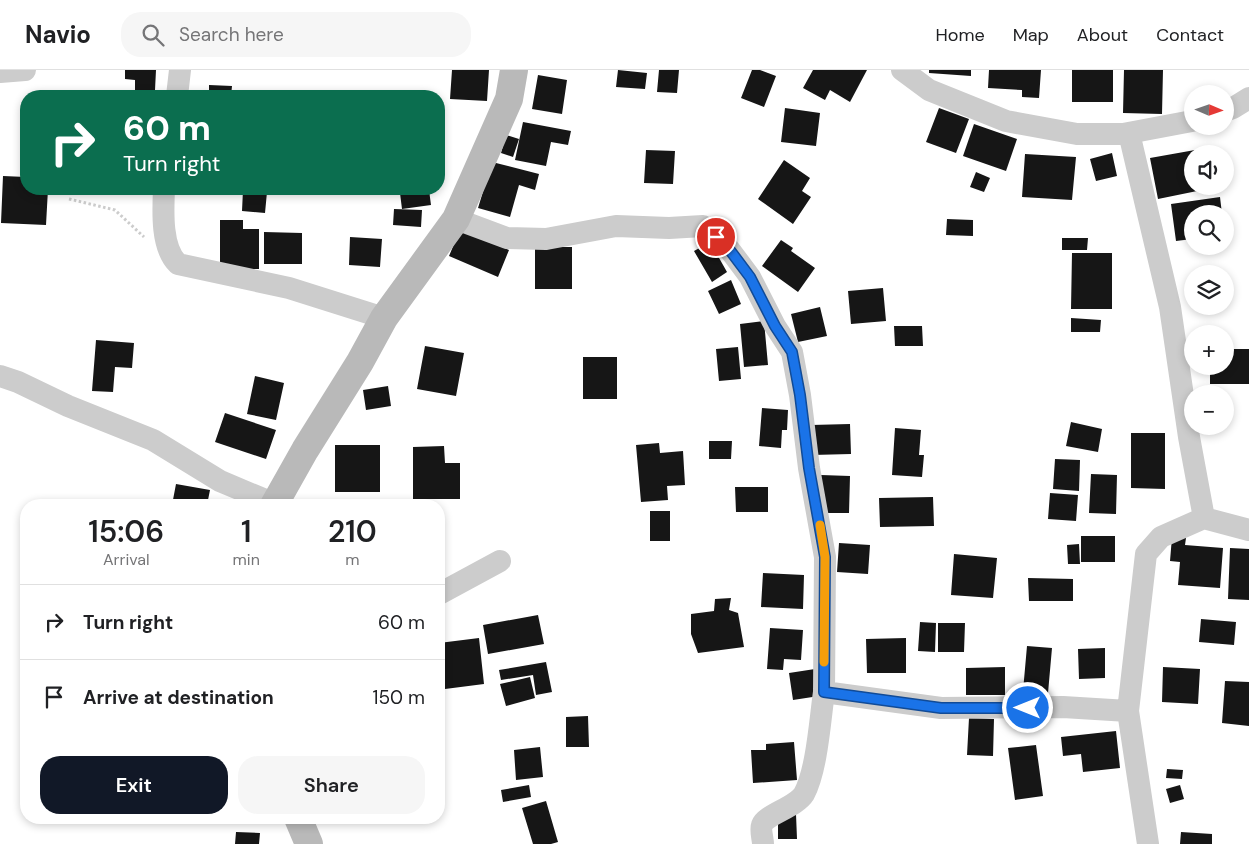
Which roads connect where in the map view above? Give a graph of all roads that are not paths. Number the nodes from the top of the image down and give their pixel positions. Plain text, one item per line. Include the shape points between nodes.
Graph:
1 (25, 70) edge
2 (180, 70) edge
3 (514, 70) edge
4 (902, 70) edge
5 (0, 72) edge
6 (178, 90) edge
7 (1249, 98) edge
8 (1234, 107) edge
9 (1184, 122) edge
10 (1129, 133) junction
11 (164, 195) edge
12 (456, 219) junction
13 (384, 318) junction
14 (0, 376) edge
15 (263, 499) edge
16 (278, 499) edge
17 (1204, 518) junction
18 (1249, 530) edge
19 (500, 561) dead end
20 (445, 591) edge
21 (824, 692) junction
22 (1128, 712) junction
23 (301, 824) edge
24 (310, 844) edge
25 (763, 844) edge
26 (1148, 844) edge

1 - 5 street
2 - 6 street
3 - 12 main road via 509,99
4 - 10 street via 929,90 1006,121 1077,134
7 - 8 street
9 - 10 street
10 - 17 street via 1170,307
11 - 13 street via 167,243 170,257 178,264 289,288
12 - 13 main road
12 - 21 street via 508,238 546,239 616,226 703,226 729,249 750,277 792,352 825,557
13 - 16 main road
14 - 15 street via 153,440 220,481
17 - 18 street
17 - 22 street via 1161,537 1146,554
19 - 20 street
21 - 22 street via 941,708 1063,707
21 - 25 street via 814,764 804,793 798,802 765,820
22 - 26 street
23 - 24 main road

